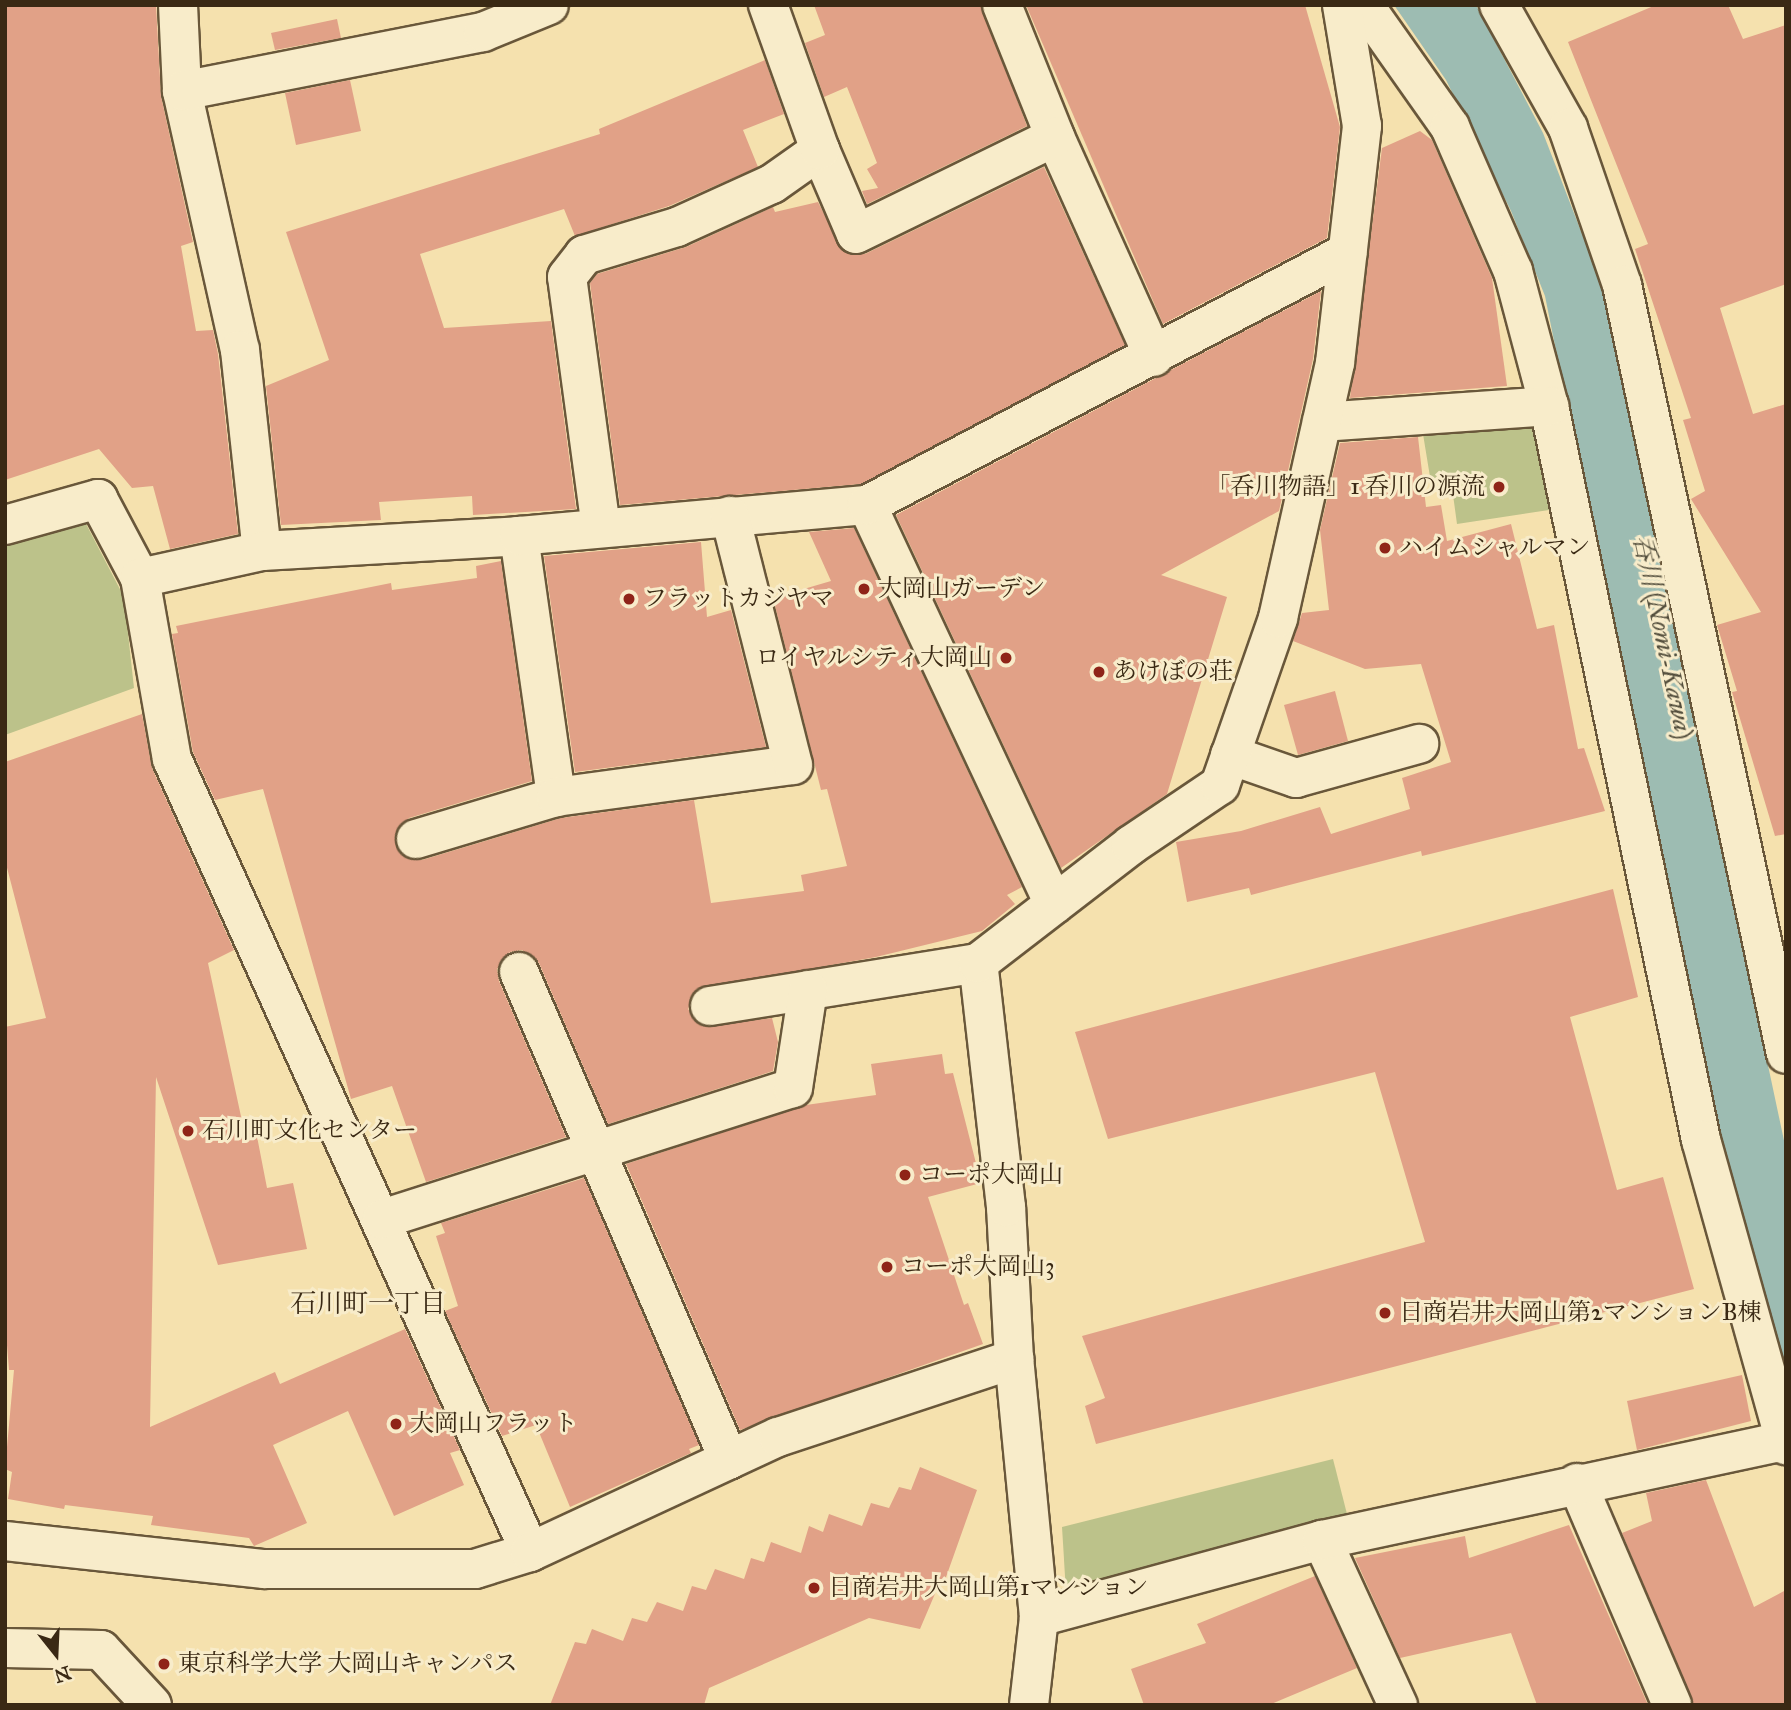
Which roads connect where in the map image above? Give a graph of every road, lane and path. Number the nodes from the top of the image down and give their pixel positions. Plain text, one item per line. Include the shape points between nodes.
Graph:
1 (178, 5) edge
2 (549, 5) edge
3 (768, 5) edge
4 (1002, 5) edge
5 (1342, 5) edge
6 (1364, 5) edge
7 (1499, 5) edge
8 (182, 91) junction
9 (1055, 137) junction
10 (820, 150) junction
11 (1348, 252) junction
12 (1154, 357) junction
13 (1549, 406) junction
14 (1322, 422) junction
15 (867, 505) junction
16 (8, 516) edge
17 (730, 516) junction
18 (601, 528) junction
19 (519, 536) junction
20 (262, 551) junction
21 (140, 578) junction
22 (1419, 744) dead end
23 (1230, 755) junction
24 (556, 797) junction
25 (416, 839) dead end
26 (1054, 904) junction
27 (978, 963) junction
28 (519, 972) dead end
29 (808, 990) junction
30 (710, 1006) dead end
31 (1786, 1054) edge
32 (593, 1151) junction
33 (382, 1219) junction
34 (1014, 1359) junction
35 (1785, 1443) edge
36 (729, 1460) junction
37 (1577, 1483) junction
38 (1322, 1540) junction
39 (5, 1541) edge
40 (530, 1552) junction
41 (1039, 1617) junction
42 (5, 1648) edge
43 (152, 1705) edge
44 (1029, 1705) edge
45 (1398, 1705) edge
46 (1672, 1705) edge

1 - 8 street
2 - 8 street via 483,32
3 - 10 street
4 - 9 street
5 - 11 street via 1362,126
6 - 13 street via 1450,127 1513,271
7 - 31 street via 1568,128 1622,285
8 - 20 street via 240,350
9 - 10 street via 856,234
9 - 12 street
10 - 18 street via 772,184 677,227 584,255 567,277
11 - 12 street
11 - 14 street via 1335,363
12 - 15 street
13 - 14 street
13 - 35 street via 1701,1140
14 - 23 street via 1278,618
15 - 17 street
15 - 26 street
16 - 21 street via 98,499
17 - 18 street
17 - 24 street via 793,765
18 - 19 street
19 - 20 street
19 - 24 street
20 - 21 street
21 - 33 street via 172,760
22 - 23 street via 1296,778
23 - 26 street via 1220,785
24 - 25 street
26 - 27 street
27 - 29 street
27 - 34 street via 1006,1207
28 - 32 street
29 - 30 street
29 - 32 street via 793,1088
32 - 33 street
32 - 36 street
33 - 40 street
34 - 36 street via 778,1437
34 - 41 street
35 - 37 street
36 - 40 street
37 - 38 street
37 - 46 street
38 - 41 street
38 - 45 street
39 - 40 street via 264,1569 475,1569
41 - 44 street
42 - 43 street via 101,1650

